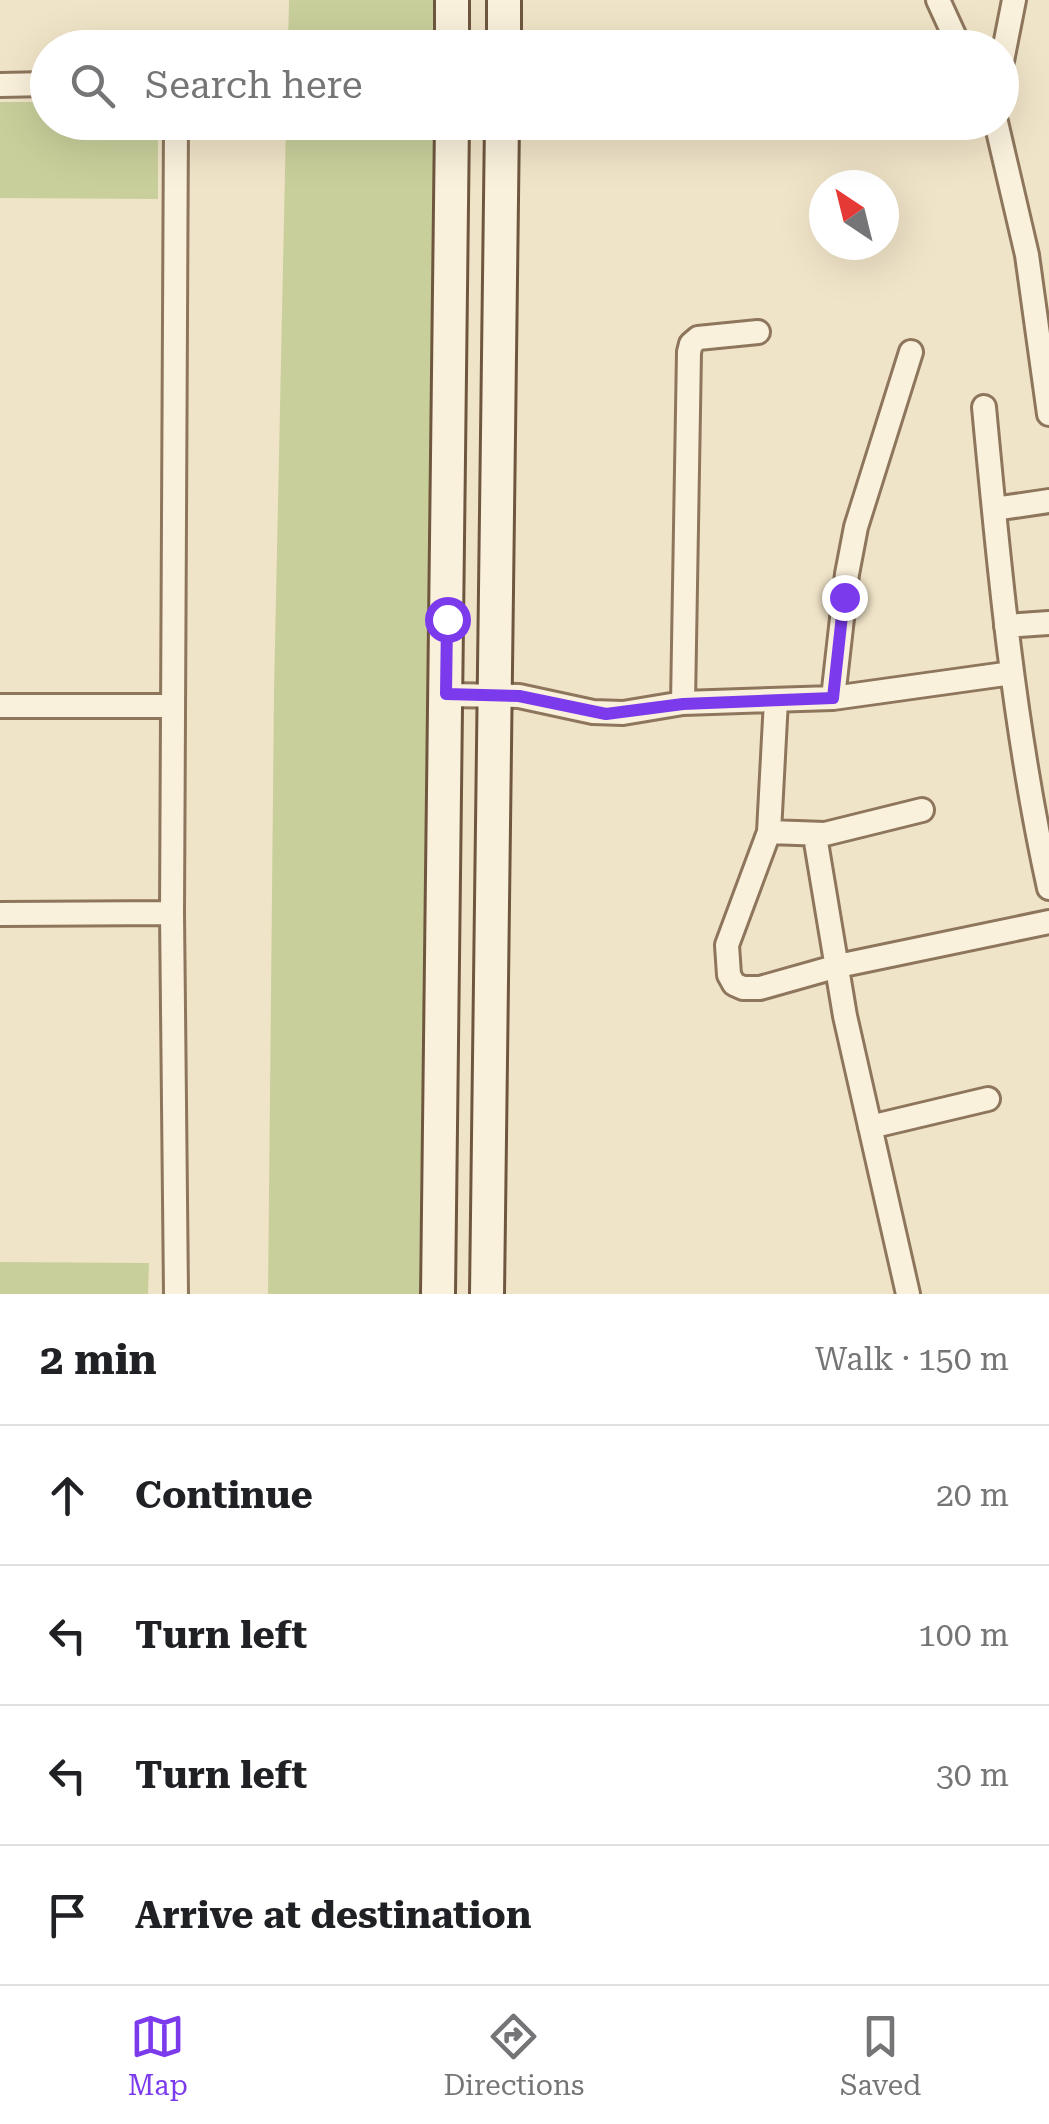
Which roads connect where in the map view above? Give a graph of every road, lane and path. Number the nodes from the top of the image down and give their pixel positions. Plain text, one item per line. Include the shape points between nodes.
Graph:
1 (452, 0) edge
2 (504, 0) edge
3 (938, 0) edge
4 (1014, 0) edge
5 (452, 30) edge
6 (504, 30) edge
7 (952, 30) edge
8 (1008, 30) edge
9 (0, 84) edge
10 (30, 84) edge
11 (176, 140) edge
12 (452, 140) edge
13 (502, 140) edge
14 (1000, 140) edge
15 (758, 332) dead end
16 (911, 352) dead end
17 (984, 406) dead end
18 (1049, 414) edge
19 (1049, 502) edge
20 (994, 509) junction
21 (1049, 623) edge
22 (1006, 626) junction
23 (1012, 673) junction
24 (446, 694) junction
25 (492, 695) junction
26 (833, 698) junction
27 (776, 700) junction
28 (683, 704) junction
29 (0, 706) edge
30 (173, 706) junction
31 (922, 810) dead end
32 (770, 832) junction
33 (814, 836) junction
34 (1049, 888) edge
35 (0, 914) edge
36 (172, 914) junction
37 (1049, 922) edge
38 (838, 966) junction
39 (988, 1099) dead end
40 (870, 1127) junction
41 (176, 1294) edge
42 (438, 1294) edge
43 (487, 1294) edge
44 (908, 1294) edge

1 - 5 street
2 - 6 street
3 - 7 street
4 - 8 street
9 - 10 street
11 - 30 street
12 - 24 street
13 - 25 street
14 - 18 street via 1027,255
15 - 28 street via 698,338 688,352
16 - 26 street via 856,527
17 - 20 street
19 - 20 street
20 - 22 street
21 - 22 street
22 - 23 street
23 - 26 street
23 - 34 street
24 - 25 street
24 - 42 street
25 - 28 street via 606,714
25 - 43 street
26 - 27 street
27 - 28 street
27 - 32 street
29 - 30 street
30 - 36 street
31 - 33 street
32 - 33 street
32 - 38 street via 727,944 729,975 734,984 760,988
33 - 38 street
35 - 36 street
36 - 41 street
37 - 38 street
38 - 40 street
39 - 40 street
40 - 44 street

